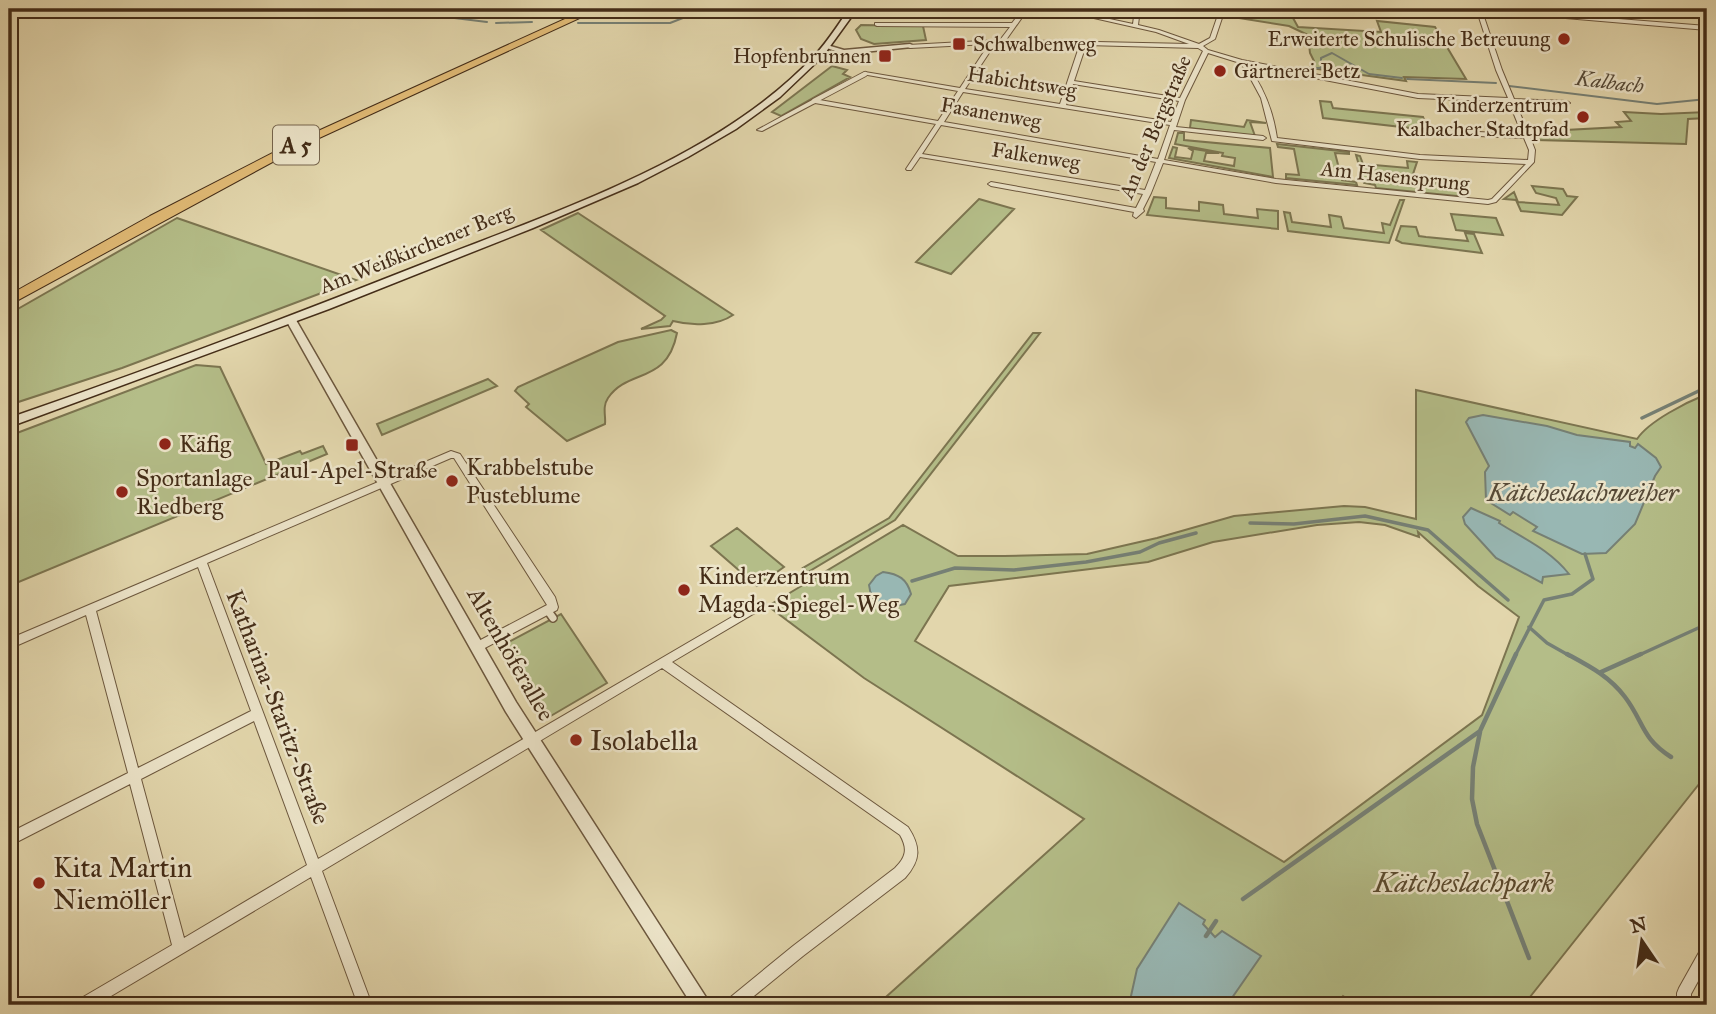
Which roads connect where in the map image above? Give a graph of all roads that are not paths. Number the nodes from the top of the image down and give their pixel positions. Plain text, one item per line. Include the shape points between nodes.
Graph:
1 (577, 9) edge
2 (594, 9) edge
3 (853, 9) edge
4 (1025, 9) edge
5 (1057, 9) edge
6 (1138, 9) edge
7 (1223, 9) edge
8 (1472, 9) edge
9 (1479, 9) edge
10 (1602, 9) edge
11 (1610, 20) junction
12 (877, 24) dead end
13 (1013, 25) junction
14 (1135, 25) junction
15 (1707, 28) edge
16 (994, 41) junction
17 (1002, 41) junction
18 (829, 44) junction
19 (1083, 44) junction
20 (910, 46) joint
21 (1199, 46) junction
22 (844, 50) junction
23 (1206, 51) junction
24 (813, 62) junction
25 (1241, 62) junction
26 (865, 74) joint
27 (1070, 82) junction
28 (962, 89) junction
29 (1511, 99) junction
30 (1182, 100) junction
31 (814, 101) junction
32 (1567, 103) dead end
33 (1063, 105) junction
34 (940, 122) junction
35 (1173, 126) junction
36 (760, 130) dead end
37 (1433, 132) dead end
38 (1528, 136) junction
39 (1263, 138) dead end
40 (919, 155) junction
41 (1161, 160) junction
42 (1531, 162) junction
43 (909, 169) dead end
44 (991, 184) dead end
45 (1148, 192) junction
46 (9, 288) edge
47 (9, 301) edge
48 (291, 320) junction
49 (9, 423) edge
50 (383, 481) junction
51 (201, 561) junction
52 (761, 604) dead end
53 (90, 609) junction
54 (9, 644) edge
55 (477, 647) junction
56 (664, 663) junction
57 (258, 713) junction
58 (532, 739) junction
59 (134, 777) junction
60 (9, 840) edge
61 (316, 868) junction
62 (180, 948) junction
63 (1707, 952) edge
64 (83, 1005) edge
65 (365, 1005) edge
66 (702, 1005) edge
67 (732, 1005) edge
68 (1684, 1005) edge

1 - 46 highway, A 5 via 295,136
2 - 47 highway, A 5 via 300,143
3 - 18 main road
4 - 13 street
5 - 14 street
6 - 14 street
7 - 21 street via 1212,39
8 - 9 street
9 - 11 street
9 - 29 street
10 - 11 street
11 - 15 street
12 - 13 street
13 - 17 street
14 - 21 street
16 - 17 street, Am Weißkirchener Berg
16 - 20 street, Am Weißkirchener Berg
16 - 28 street
17 - 19 street, Am Weißkirchener Berg
18 - 22 street, Am Weißkirchener Berg
18 - 24 main road, Am Weißkirchener Berg
19 - 21 street, Am Weißkirchener Berg
19 - 27 street
20 - 22 street, Am Weißkirchener Berg
21 - 23 street
22 - 24 street, Am Weißkirchener Berg
23 - 25 street
23 - 30 street, An der Bergstraße
24 - 48 main road, Am Weißkirchener Berg via 759,108 666,164
25 - 29 street via 1412,94
25 - 42 street via 1267,101 1274,140 1420,157
26 - 28 street, Habichtsweg
26 - 31 street
27 - 30 street
27 - 33 street
28 - 33 street, Habichtsweg
28 - 34 street
29 - 32 street
29 - 38 street
30 - 35 street, An der Bergstraße
31 - 34 street, Fasanenweg
31 - 36 street
33 - 35 street, Habichtsweg
34 - 40 street
34 - 41 street, Fasanenweg
35 - 39 street, Habichtsweg
35 - 41 street, An der Bergstraße
37 - 38 street
38 - 42 street
40 - 43 street
40 - 45 street, Falkenweg
41 - 42 street, Am Hasensprung via 1276,181 1482,202 1494,201
41 - 45 street, An der Bergstraße
44 - 45 street, An der Bergstraße via 1138,213
48 - 49 main road, Am Weißkirchener Berg
48 - 50 street, Altenhöferallee
50 - 51 street
50 - 55 street, Altenhöferallee
50 - 55 street via 443,455 457,456 551,600 551,612
51 - 53 street
51 - 57 street, Katharina-Staritz-Straße
52 - 56 street
53 - 54 street
53 - 59 street
55 - 58 street, Altenhöferallee
56 - 58 street via 604,692
56 - 67 street via 904,831 911,841 910,863 900,873
57 - 59 street
57 - 61 street, Katharina-Staritz-Straße
58 - 61 street
58 - 66 street, Altenhöferallee
59 - 60 street
59 - 62 street
61 - 62 street
61 - 65 street, Katharina-Staritz-Straße
62 - 64 street
63 - 68 street via 1684,993

